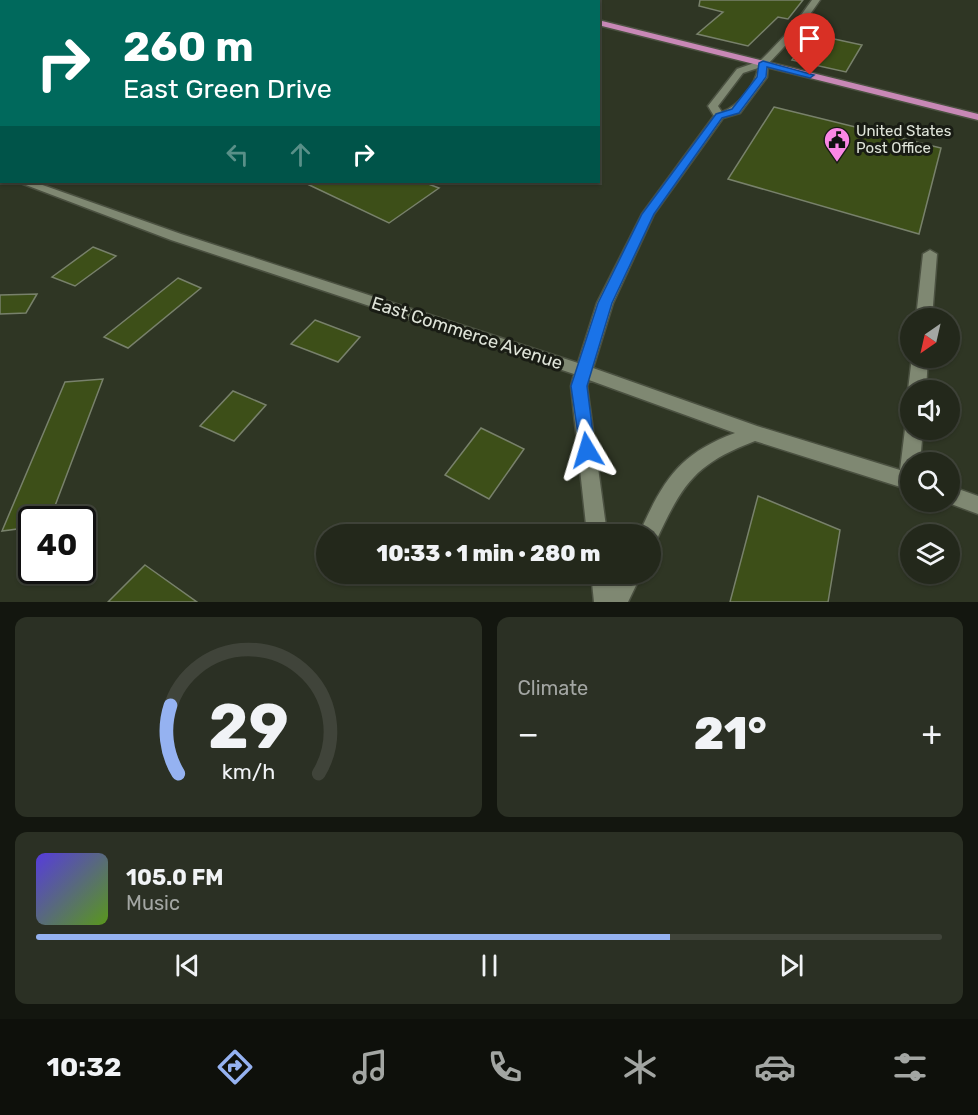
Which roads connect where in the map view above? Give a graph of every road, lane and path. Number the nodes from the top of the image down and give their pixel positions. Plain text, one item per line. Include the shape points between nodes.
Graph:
1 (816, 0) edge
2 (600, 22) edge
3 (763, 63) junction
4 (719, 116) junction
5 (978, 117) edge
6 (27, 183) edge
7 (930, 254) dead end
8 (925, 308) edge
9 (584, 371) junction
10 (755, 433) junction
11 (900, 479) edge
12 (960, 499) edge
13 (978, 505) edge
14 (596, 524) edge
15 (654, 524) edge
16 (603, 584) edge
17 (626, 584) edge
18 (605, 602) edge
19 (617, 602) edge

1 - 3 street via 794,31
2 - 3 main road
3 - 4 street via 762,77 736,111
3 - 4 street via 740,71 713,106
3 - 5 main road
4 - 9 street via 648,214 605,303
6 - 9 street, East Commerce Avenue via 176,237
7 - 8 street
9 - 10 street, East Commerce Avenue
9 - 14 street via 579,386
10 - 11 street, East Commerce Avenue
10 - 15 street via 697,458 672,485
12 - 13 street
16 - 18 street
17 - 19 street

